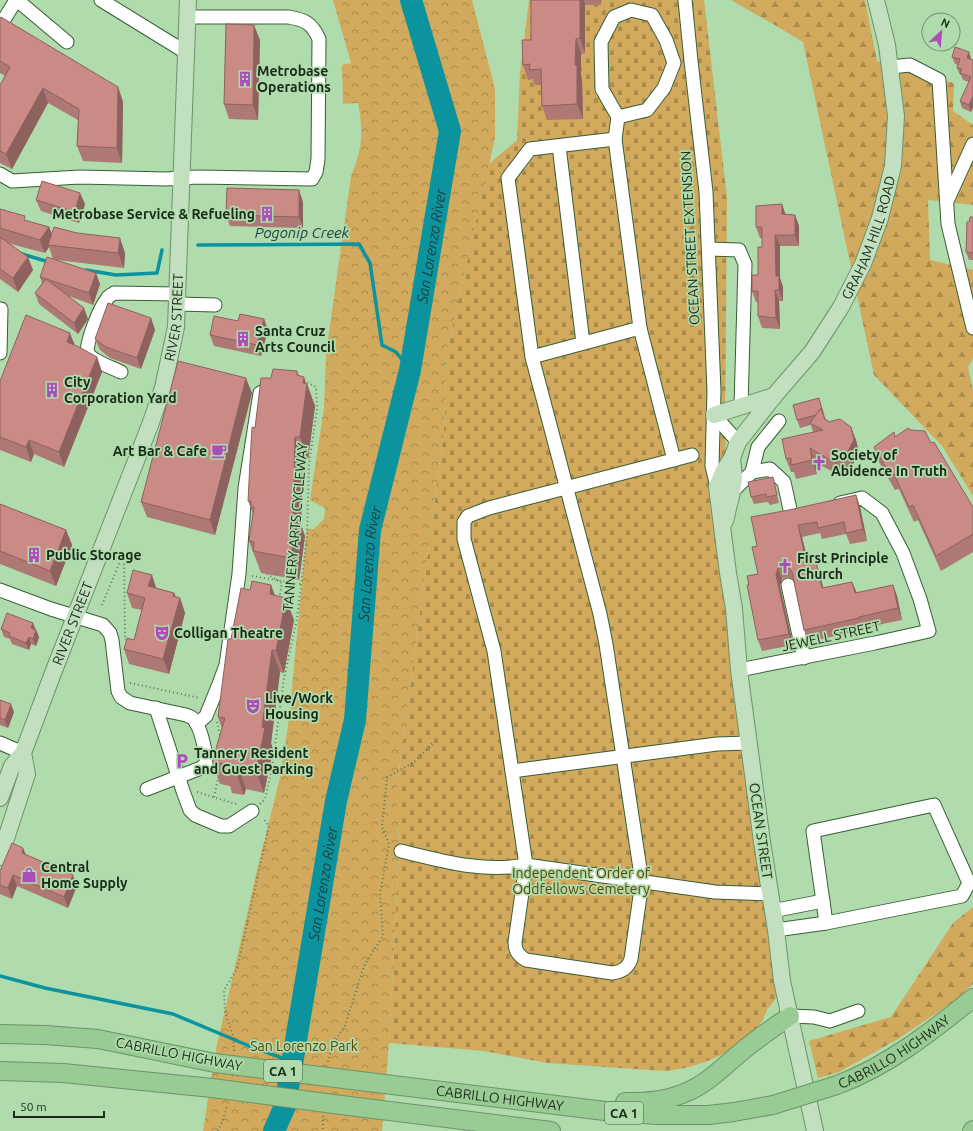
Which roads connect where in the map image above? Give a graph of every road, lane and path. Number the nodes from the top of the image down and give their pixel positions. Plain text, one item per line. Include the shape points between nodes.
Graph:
1 (16, 0) edge
2 (101, 0) edge
3 (188, 0) edge
4 (685, 0) edge
5 (876, 0) edge
6 (188, 17) junction
7 (0, 26) edge
8 (67, 42) dead end
9 (187, 53) junction
10 (890, 67) junction
11 (618, 117) junction
12 (615, 139) junction
13 (973, 144) edge
14 (560, 146) junction
15 (0, 174) edge
16 (182, 177) junction
17 (947, 201) junction
18 (709, 249) junction
19 (178, 299) junction
20 (214, 305) dead end
21 (1, 309) dead end
22 (640, 328) junction
23 (973, 328) edge
24 (583, 343) junction
25 (0, 353) edge
26 (532, 357) junction
27 (121, 372) dead end
28 (299, 378) edge
29 (280, 382) edge
30 (774, 396) junction
31 (741, 406) junction
32 (714, 415) junction
33 (779, 421) dead end
34 (738, 442) junction
35 (692, 455) dead end
36 (732, 458) junction
37 (674, 460) junction
38 (752, 472) junction
39 (717, 487) junction
40 (566, 488) junction
41 (732, 492) junction
42 (828, 506) edge
43 (806, 510) edge
44 (791, 514) junction
45 (775, 516) edge
46 (722, 529) junction
47 (239, 574) junction
48 (268, 574) dead end
49 (301, 584) junction
50 (788, 585) dead end
51 (0, 590) edge
52 (279, 599) edge
53 (102, 605) dead end
54 (76, 616) junction
55 (126, 646) edge
56 (804, 658) junction
57 (739, 670) junction
58 (156, 708) junction
59 (197, 724) junction
60 (433, 742) dead end
61 (0, 743) edge
62 (749, 744) junction
63 (23, 753) junction
64 (622, 755) junction
65 (512, 771) junction
66 (178, 778) junction
67 (147, 789) dead end
68 (0, 798) edge
69 (256, 812) junction
70 (401, 851) dead end
71 (0, 857) edge
72 (526, 865) junction
73 (642, 882) junction
74 (770, 894) junction
75 (823, 901) junction
76 (772, 911) junction
77 (826, 923) junction
78 (776, 930) junction
79 (973, 998) edge
80 (858, 1011) dead end
81 (790, 1016) junction
82 (0, 1021) edge
83 (0, 1034) edge
84 (45, 1035) junction
85 (233, 1057) dead end
86 (327, 1064) dead end
87 (0, 1071) edge
88 (475, 1095) junction
89 (228, 1101) dead end
90 (349, 1106) junction
91 (323, 1113) dead end
92 (218, 1131) edge
93 (323, 1131) edge
94 (448, 1131) edge
95 (551, 1131) edge
96 (815, 1131) edge

1 - 7 street
1 - 8 street
2 - 9 street
3 - 6 main road, RIVER STREET
4 - 18 street, OCEAN STREET EXTENSION via 706,192
5 - 10 main road, GRAHAM HILL ROAD
6 - 9 main road, RIVER STREET
6 - 16 street via 289,17 303,20 314,28 319,39 318,159 312,179
9 - 16 main road, RIVER STREET
10 - 17 street via 910,65 939,80
10 - 30 main road, GRAHAM HILL ROAD via 896,116 893,166 880,218 863,264 841,308 812,352
11 - 11 street via 602,89 601,42 614,17 631,10 652,15 666,40 674,63 664,88 648,110
11 - 12 street
12 - 14 street
12 - 22 street
13 - 17 street
14 - 24 street
14 - 26 street via 530,149 508,178
15 - 16 street via 12,181 80,177
16 - 19 main road, RIVER STREET
17 - 23 street via 948,224
18 - 31 street via 739,250 745,264
18 - 32 street, OCEAN STREET EXTENSION
19 - 20 street
19 - 27 street via 114,293 107,298 91,334 87,353 92,359
19 - 54 main road, RIVER STREET via 176,327 163,388
21 - 25 street
22 - 24 street
22 - 37 street
24 - 26 street
26 - 40 street
28 - 49 path, TANNERY ARTS CYCLEWAY via 316,387 317,409 309,464 307,536
29 - 47 street via 260,393 244,488
30 - 31 main road
30 - 34 main road, GRAHAM HILL ROAD
31 - 32 main road
32 - 34 street
32 - 39 street, OCEAN STREET via 712,466
33 - 38 street via 758,447
34 - 36 main road, OCEAN STREET
35 - 37 street
36 - 39 main road, OCEAN STREET
36 - 41 main road, OCEAN STREET
37 - 40 street
38 - 41 street
38 - 44 street via 770,469 784,482
39 - 46 main road, OCEAN STREET
40 - 64 street via 603,629
40 - 65 street via 489,508 468,516 464,522 464,539 494,651
41 - 46 main road, OCEAN STREET
42 - 56 street, JEWELL STREET via 862,498 882,513 903,553 929,631
43 - 44 street
44 - 45 street
46 - 57 main road, OCEAN STREET via 734,609
47 - 49 path
47 - 59 street via 226,665 206,716
48 - 52 path, bridge via 282,583
49 - 69 path, TANNERY ARTS CYCLEWAY via 297,619 284,678 272,768 265,799
50 - 56 street
51 - 54 street
53 - 55 path via 122,557
54 - 58 street via 103,625 110,633 121,697 130,703
54 - 63 main road, RIVER STREET
56 - 57 street, JEWELL STREET
57 - 62 main road, OCEAN STREET
58 - 59 street via 186,715 193,718
58 - 66 street
59 - 66 street via 207,756 206,764
60 - 86 path via 413,763 387,777 382,828 389,844 380,894 383,936 364,966 345,1026 333,1044
61 - 63 street
62 - 64 street via 717,744
62 - 74 main road, OCEAN STREET
63 - 68 main road, RIVER STREET via 12,766
63 - 71 main road via 27,774
64 - 65 street
64 - 73 street
65 - 72 street
66 - 67 street
66 - 69 street via 190,810 195,815 221,826 229,826
69 - 85 path via 269,826 237,969 224,990 225,1012 233,1036
70 - 72 street via 477,867 512,868
72 - 73 street
72 - 73 street via 515,942 518,954 530,961 590,970 617,972 628,966
73 - 74 street via 715,892
74 - 76 main road, OCEAN STREET
75 - 76 street
75 - 77 street
75 - 77 street via 813,831 934,805 969,883 962,896
76 - 78 main road, OCEAN STREET
77 - 78 street
78 - 81 main road, OCEAN STREET via 782,981
79 - 88 highway, CABRILLO HIGHWAY / CA 1, bridge via 904,1050 871,1070 837,1085 773,1105 709,1115 656,1115
80 - 81 street via 830,1021
81 - 88 highway via 701,1085 667,1100 631,1102
81 - 96 main road, OCEAN STREET
82 - 84 highway
83 - 84 highway, CABRILLO HIGHWAY / CA 1
84 - 88 highway, CABRILLO HIGHWAY / CA 1, bridge via 111,1041 215,1063
87 - 90 highway, CABRILLO HIGHWAY / CA 1, bridge via 63,1073 212,1088
89 - 92 path
90 - 94 highway
90 - 95 highway, CABRILLO HIGHWAY / CA 1
91 - 93 path

